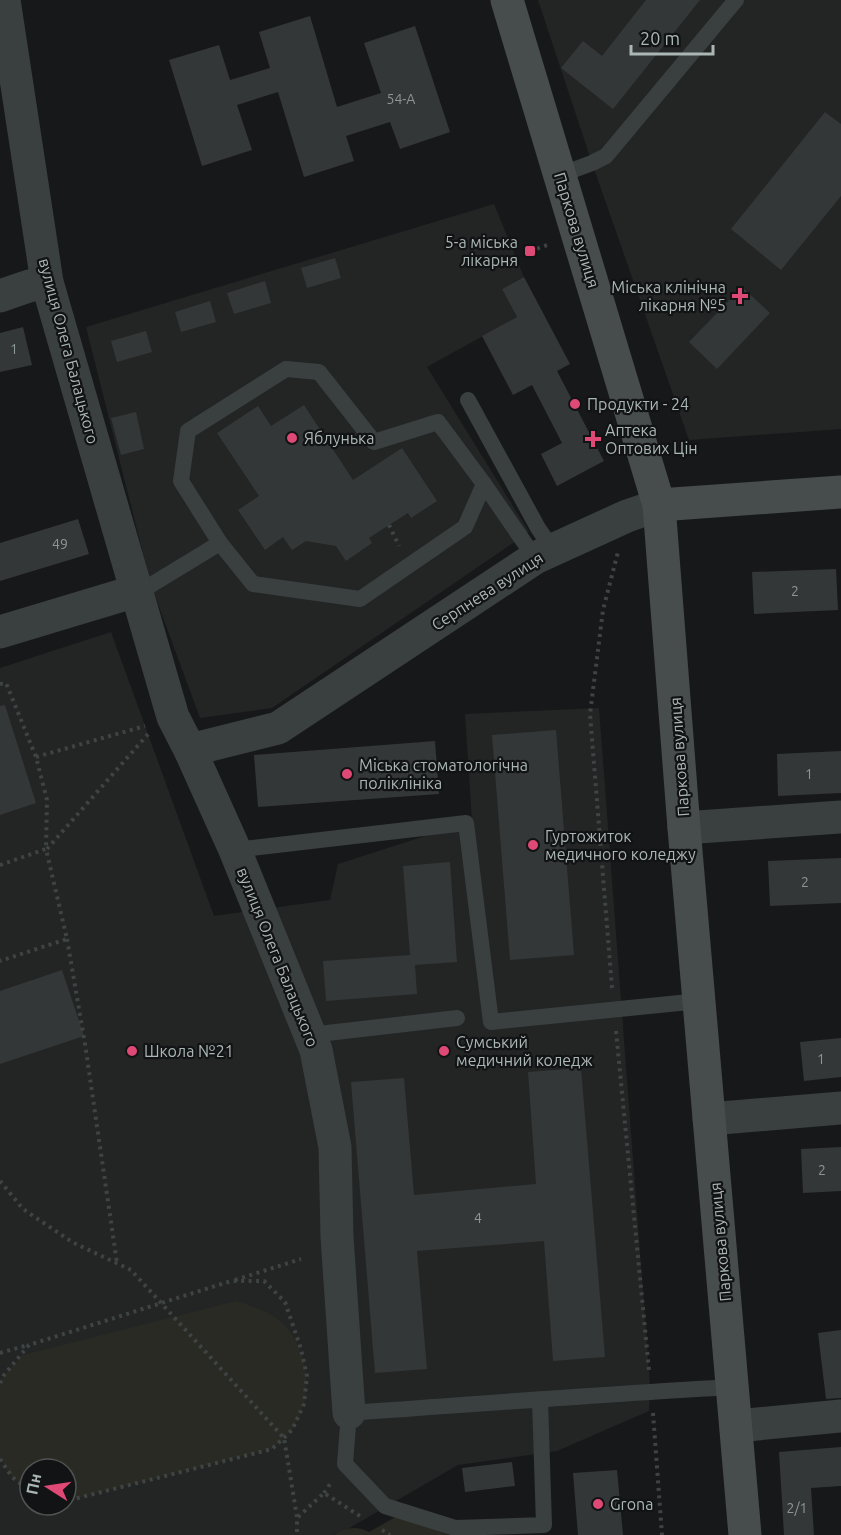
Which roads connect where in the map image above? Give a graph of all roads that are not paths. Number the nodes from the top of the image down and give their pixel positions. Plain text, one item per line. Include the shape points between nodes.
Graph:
1 (4, 0) edge
2 (507, 0) edge
3 (736, 0) edge
4 (560, 175) junction
5 (48, 282) junction
6 (0, 296) edge
7 (468, 400) dead end
8 (484, 484) junction
9 (841, 492) edge
10 (659, 505) junction
11 (220, 543) junction
12 (544, 554) junction
13 (136, 591) junction
14 (0, 632) edge
15 (190, 750) junction
16 (841, 817) edge
17 (684, 828) junction
18 (235, 850) junction
19 (699, 1001) junction
20 (457, 1018) dead end
21 (310, 1035) junction
22 (841, 1108) edge
23 (709, 1119) junction
24 (733, 1387) junction
25 (540, 1400) junction
26 (349, 1413) junction
27 (841, 1416) edge
28 (736, 1426) junction
29 (745, 1535) edge

1 - 5 street, вулиця Олега Балацького
2 - 4 street, Паркова вулиця
3 - 4 lane via 606,156
4 - 10 street, Паркова вулиця
5 - 6 street
5 - 13 street, вулиця Олега Балацького
7 - 12 lane via 538,528
8 - 11 lane via 465,526 360,599 253,584
8 - 11 lane via 438,422 374,442 319,372 286,369 188,430 181,481
8 - 12 lane
9 - 10 street, Серпнева вулиця
10 - 12 street, Серпнева вулиця
10 - 17 street, Паркова вулиця
11 - 13 lane
12 - 15 street, Серпнева вулиця via 278,728
13 - 14 street
13 - 15 street, вулиця Олега Балацького via 166,719
15 - 18 street, вулиця Олега Балацького
16 - 17 street
17 - 19 street, Паркова вулиця
18 - 19 lane via 466,823 491,1022
18 - 21 street, вулиця Олега Балацького
19 - 23 street, Паркова вулиця
20 - 21 lane
21 - 26 street, вулиця Олега Балацького via 335,1146
22 - 23 street
23 - 24 street, Паркова вулиця
24 - 25 lane
24 - 28 street, Паркова вулиця
25 - 26 lane
25 - 26 lane via 544,1525 455,1528 385,1506 345,1464
27 - 28 street
28 - 29 street, Паркова вулиця

